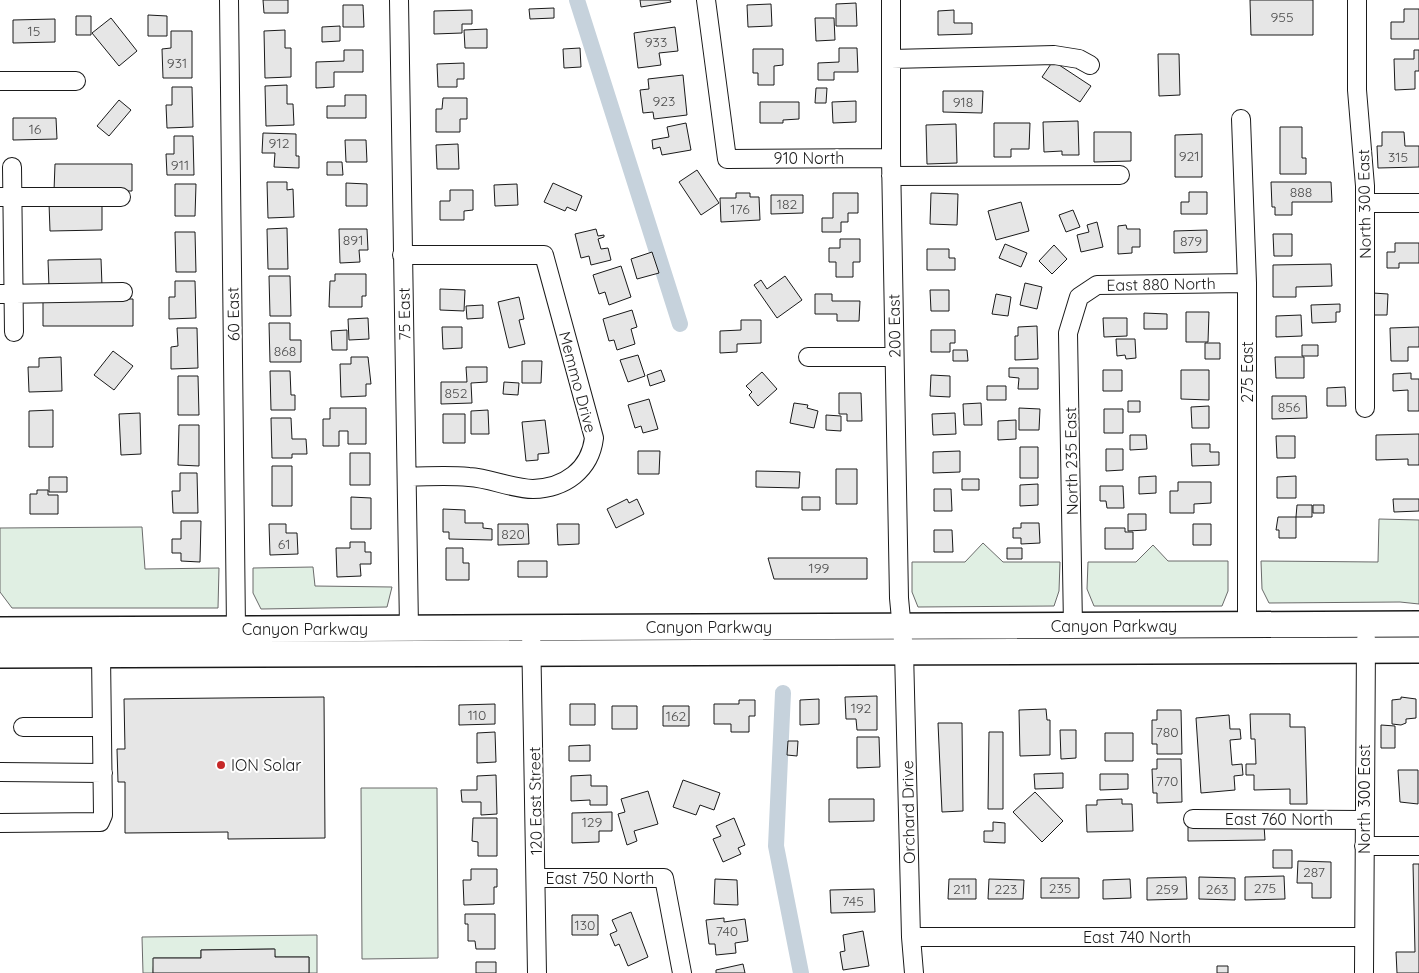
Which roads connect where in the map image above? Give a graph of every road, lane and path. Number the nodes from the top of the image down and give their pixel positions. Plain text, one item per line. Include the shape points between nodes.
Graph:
1 (229, 0) edge
2 (399, 0) edge
3 (706, 0) edge
4 (891, 0) edge
5 (1357, 0) edge
6 (891, 59) junction
7 (1090, 65) dead end
8 (0, 81) edge
9 (76, 81) dead end
10 (1241, 119) dead end
11 (891, 158) junction
12 (12, 167) dead end
13 (1120, 175) dead end
14 (891, 176) junction
15 (6, 197) edge
16 (121, 197) dead end
17 (1365, 203) junction
18 (1419, 203) edge
19 (402, 254) junction
20 (1248, 283) junction
21 (123, 292) dead end
22 (7, 294) edge
23 (1079, 297) joint
24 (14, 332) dead end
25 (808, 357) dead end
26 (894, 357) junction
27 (1364, 408) dead end
28 (408, 477) junction
29 (1366, 624) junction
30 (1419, 624) edge
31 (1073, 626) junction
32 (1248, 626) junction
33 (409, 628) junction
34 (531, 628) junction
35 (236, 629) junction
36 (0, 630) edge
37 (903, 639) junction
38 (1366, 650) junction
39 (1419, 650) edge
40 (532, 653) junction
41 (102, 654) junction
42 (0, 655) edge
43 (23, 727) dead end
44 (102, 727) junction
45 (0, 772) edge
46 (103, 773) junction
47 (1193, 819) dead end
48 (1364, 820) junction
49 (0, 823) edge
50 (1364, 846) junction
51 (1419, 846) edge
52 (536, 878) junction
53 (911, 937) junction
54 (1364, 937) junction
55 (537, 973) edge
56 (682, 973) edge
57 (914, 973) edge
58 (1364, 973) edge

1 - 35 street, 60 East
2 - 19 street, 75 East
3 - 11 street, 910 North via 727,159
4 - 6 street, 200 East
5 - 17 street, North 300 East via 1357,90
6 - 7 street via 1054,55 1079,59
6 - 11 street, 200 East
8 - 9 street
10 - 20 street, 275 East
11 - 14 street, 200 East
12 - 15 street
13 - 14 street
14 - 26 street, 200 East
15 - 16 street
15 - 22 street
17 - 18 street
17 - 27 street, North 300 East
19 - 28 street, 75 East
19 - 28 street, Memmo Drive via 544,255 594,438 592,452 581,471 555,485 533,489 471,477
20 - 23 street, East 880 North via 1097,285
20 - 32 street, 275 East
21 - 22 street
22 - 24 street
23 - 31 street, North 235 East via 1068,333
25 - 26 street
26 - 37 street, 200 East via 899,598
28 - 33 street, 75 East
29 - 30 highway, Canyon Parkway
29 - 32 highway, Canyon Parkway
29 - 38 street, North 300 East
31 - 32 highway, Canyon Parkway
31 - 37 highway, Canyon Parkway
33 - 34 highway, Canyon Parkway
33 - 35 highway, Canyon Parkway
34 - 37 highway, Canyon Parkway
34 - 40 street, 120 East Street
35 - 36 highway, Canyon Parkway
37 - 38 highway, Canyon Parkway
37 - 40 highway, Canyon Parkway
37 - 53 street, Orchard Drive
38 - 39 highway, Canyon Parkway
38 - 48 street, North 300 East
40 - 41 highway, Canyon Parkway
40 - 52 street, 120 East Street
41 - 42 highway, Canyon Parkway
41 - 44 street
43 - 44 street
44 - 46 street
45 - 46 street
46 - 49 street via 103,815 100,822
47 - 48 street, East 760 North
48 - 50 street, North 300 East
50 - 51 street
50 - 54 street, North 300 East
52 - 55 street, 120 East Street
52 - 56 street, East 750 North via 664,878
53 - 54 street, East 740 North
53 - 57 street, Orchard Drive
54 - 58 street, North 300 East

